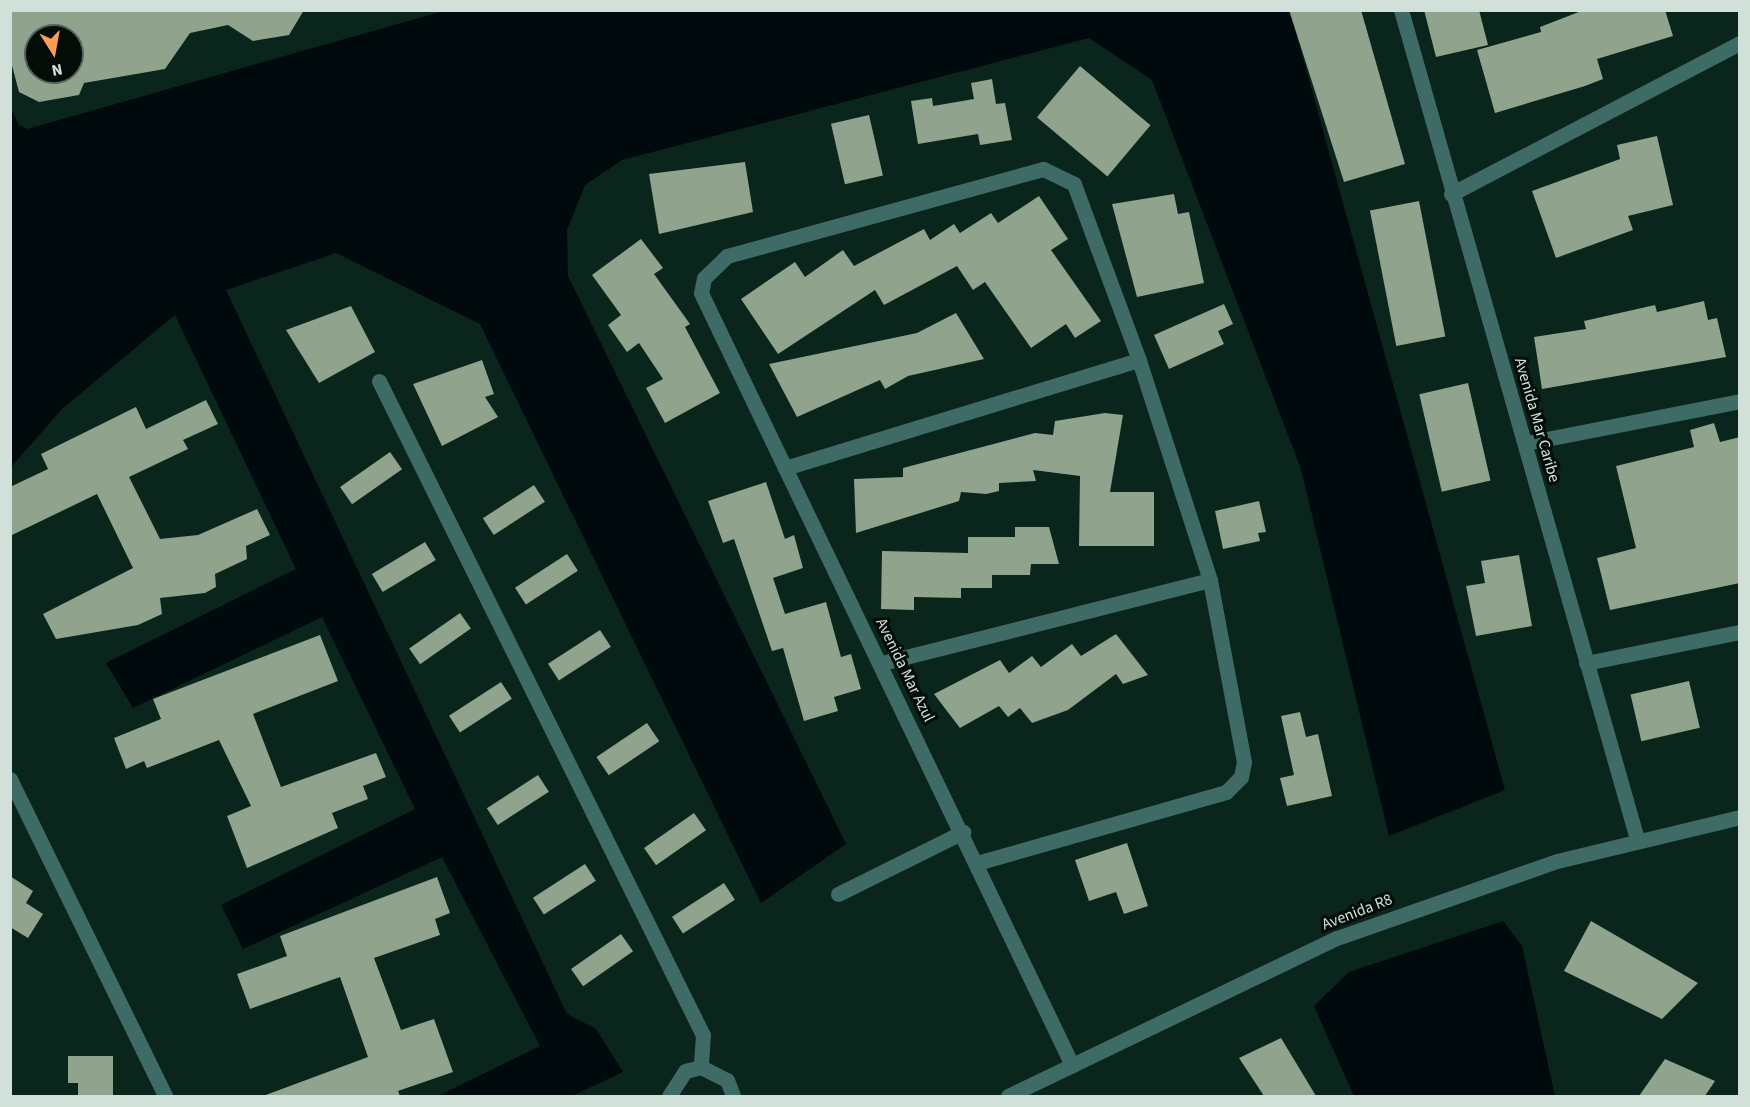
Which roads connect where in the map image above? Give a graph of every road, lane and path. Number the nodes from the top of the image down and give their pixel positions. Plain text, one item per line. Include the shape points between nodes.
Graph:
1 (1401, 10) edge
2 (1740, 43) edge
3 (1451, 194) junction
4 (1139, 360) junction
5 (379, 381) dead end
6 (1740, 401) edge
7 (1526, 442) junction
8 (785, 468) junction
9 (1210, 580) junction
10 (1740, 632) edge
11 (882, 663) junction
12 (1586, 663) junction
13 (10, 779) edge
14 (1740, 817) edge
15 (963, 832) junction
16 (1636, 839) junction
17 (977, 863) junction
18 (838, 894) dead end
19 (1072, 1065) junction
20 (701, 1067) junction
21 (165, 1096) edge
22 (669, 1096) edge
23 (733, 1096) edge
24 (1008, 1096) edge

1 - 3 street, Avenida Mar Caribe
2 - 3 street
3 - 7 street, Avenida Mar Caribe
4 - 8 street
4 - 8 street, Avenida Mar Azul via 1074,184 1043,169 727,256 704,278 701,293
4 - 9 street
5 - 20 street via 703,1035
6 - 7 street
7 - 12 street, Avenida Mar Caribe
8 - 11 street, Avenida Mar Azul
9 - 11 street
9 - 17 street via 1245,762 1236,786
10 - 12 street
11 - 15 street, Avenida Mar Azul
12 - 16 street, Avenida Mar Caribe
13 - 21 street
14 - 16 street, Avenida R8
15 - 17 street, Avenida Mar Azul
15 - 18 street
16 - 19 street, Avenida R8 via 1474,886 1337,938
17 - 19 street, Avenida Mar Azul
19 - 24 street, Avenida R8
20 - 22 street via 685,1071
20 - 23 street via 727,1080

